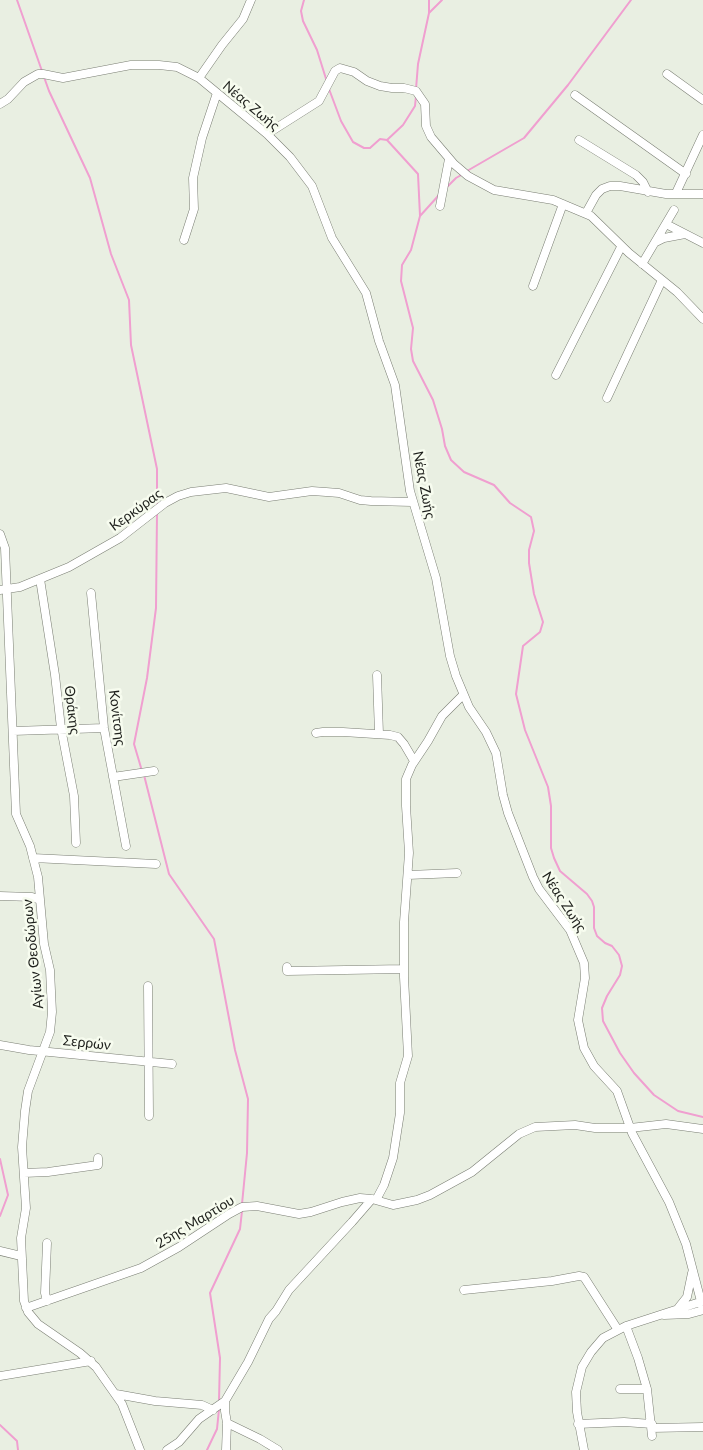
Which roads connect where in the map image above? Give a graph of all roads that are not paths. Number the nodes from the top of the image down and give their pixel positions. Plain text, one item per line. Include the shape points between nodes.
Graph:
1 (252, 0) edge
2 (667, 74) dead end
3 (200, 78) junction
4 (217, 94) junction
5 (574, 95) dead end
6 (703, 100) edge
7 (0, 104) edge
8 (267, 134) junction
9 (703, 135) edge
10 (579, 140) dead end
11 (449, 159) junction
12 (686, 174) junction
13 (648, 192) junction
14 (676, 193) junction
15 (703, 194) edge
16 (563, 204) junction
17 (440, 206) dead end
18 (674, 210) dead end
19 (586, 213) junction
20 (666, 224) junction
21 (685, 234) junction
22 (184, 240) dead end
23 (656, 242) junction
24 (703, 243) edge
25 (621, 246) junction
26 (642, 264) junction
27 (662, 280) junction
28 (533, 286) dead end
29 (703, 319) edge
30 (556, 376) dead end
31 (607, 398) dead end
32 (412, 502) junction
33 (0, 534) edge
34 (2, 548) edge
35 (40, 580) junction
36 (3, 589) edge
37 (91, 592) dead end
38 (377, 676) dead end
39 (463, 695) junction
40 (61, 728) junction
41 (104, 728) junction
42 (13, 731) junction
43 (316, 734) dead end
44 (379, 734) junction
45 (414, 761) junction
46 (154, 770) dead end
47 (113, 777) junction
48 (76, 843) dead end
49 (126, 846) dead end
50 (33, 858) junction
51 (156, 864) dead end
52 (457, 873) dead end
53 (408, 875) junction
54 (0, 896) edge
55 (40, 900) junction
56 (286, 967) dead end
57 (404, 968) junction
58 (148, 986) dead end
59 (0, 1045) edge
60 (43, 1052) junction
61 (148, 1062) junction
62 (172, 1064) dead end
63 (149, 1116) dead end
64 (630, 1128) junction
65 (703, 1129) edge
66 (98, 1158) dead end
67 (52, 1172) junction
68 (24, 1173) junction
69 (52, 1182) dead end
70 (374, 1199) junction
71 (47, 1243) dead end
72 (0, 1251) edge
73 (21, 1256) junction
74 (692, 1268) junction
75 (464, 1290) dead end
76 (47, 1301) junction
77 (702, 1305) edge
78 (678, 1307) junction
79 (26, 1308) junction
80 (660, 1316) junction
81 (626, 1326) junction
82 (618, 1330) junction
83 (91, 1361) junction
84 (0, 1376) edge
85 (647, 1389) junction
86 (620, 1390) dead end
87 (116, 1394) junction
88 (225, 1401) junction
89 (213, 1410) junction
90 (227, 1423) junction
91 (578, 1424) junction
92 (703, 1427) edge
93 (652, 1429) junction
94 (140, 1450) edge
95 (167, 1450) edge
96 (226, 1450) edge
97 (278, 1450) edge
98 (584, 1450) edge

1 - 3 street via 243,19
2 - 6 street
3 - 4 street, Νέας Ζωής
3 - 7 street, Νέας Ζωής via 177,67 140,65 63,78 38,74
4 - 8 street, Νέας Ζωής
4 - 22 street via 195,170 194,209
5 - 12 street
8 - 11 street via 316,103 335,71 343,68 380,86 416,91 425,104 428,132
8 - 32 street, Νέας Ζωής via 312,186 332,238 366,293 396,392
9 - 12 street
10 - 13 street via 636,175
11 - 16 street via 468,176 489,188
11 - 17 street
12 - 14 street
13 - 14 street
13 - 19 street via 610,186 596,195
14 - 15 street
16 - 19 street
16 - 28 street
18 - 20 street
19 - 25 street
20 - 21 street
20 - 23 street
21 - 23 street
21 - 24 street
23 - 26 street
25 - 26 street
25 - 30 street
26 - 27 street
27 - 29 street
27 - 31 street
32 - 35 street, Κερκύρας via 360,500 338,493 312,491 270,497 226,488 191,492 165,503 120,538 84,559
32 - 39 street, Νέας Ζωής via 436,578 450,656
33 - 34 street, Αγίων Θεοδώρων
34 - 36 street, Αγίων Θεοδώρων
35 - 36 street, Κερκύρας
35 - 40 street, Θράκης
36 - 42 street, Αγίων Θεοδώρων
37 - 41 street, Κονίτσης
38 - 44 street
39 - 45 street via 442,716
39 - 64 street, Νέας Ζωής via 494,747 508,812 533,877 567,926 580,952 585,972 578,1020 582,1042 594,1066 617,1091
40 - 41 street
40 - 42 street
40 - 48 street, Θράκης via 76,810
41 - 47 street, Κονίτσης
42 - 50 street, Αγίων Θεοδώρων via 16,814
43 - 44 street
44 - 45 street via 398,737
45 - 53 street via 408,772 406,789
46 - 47 street
47 - 49 street, Κονίτσης
50 - 51 street
50 - 55 street, Αγίων Θεοδώρων
52 - 53 street
53 - 57 street
54 - 55 street
55 - 60 street, Αγίων Θεοδώρων via 52,1012
56 - 57 street via 287,971
57 - 70 street via 408,1056 400,1083 400,1113 392,1158 384,1185
58 - 61 street
59 - 60 street, Σερρών
60 - 61 street, Σερρών
60 - 68 street, Αγίων Θεοδώρων via 26,1101 22,1147
61 - 62 street, Σερρών
61 - 63 street
64 - 65 street, 25ης Μαρτίου via 666,1124
64 - 70 street, 25ης Μαρτίου via 535,1127 504,1145 472,1172 430,1195 401,1204
64 - 74 street, Νέας Ζωής via 669,1202
66 - 67 street via 98,1165
67 - 68 street
67 - 69 street
68 - 73 street, Αγίων Θεοδώρων via 26,1208
70 - 76 street, 25ης Μαρτίου via 352,1199 299,1214 257,1206 242,1207 151,1263
70 - 88 street via 289,1290 268,1319
71 - 76 street
72 - 73 street
73 - 79 street, Αγίων Θεοδώρων
74 - 77 street, Νέας Ζωής
74 - 78 street via 687,1298
75 - 82 street via 584,1277
76 - 79 street, 25ης Μαρτίου
77 - 78 street
77 - 80 street via 689,1314
78 - 80 street
79 - 83 street via 38,1324
80 - 81 street
81 - 82 street
81 - 85 street
82 - 91 street via 596,1345 582,1367 576,1392
83 - 84 street
83 - 87 street
85 - 86 street
85 - 93 street
87 - 89 street via 202,1405
87 - 94 street
88 - 89 street
88 - 90 street
89 - 95 street
90 - 96 street
90 - 97 street
91 - 93 street via 624,1422
91 - 98 street
92 - 93 street

